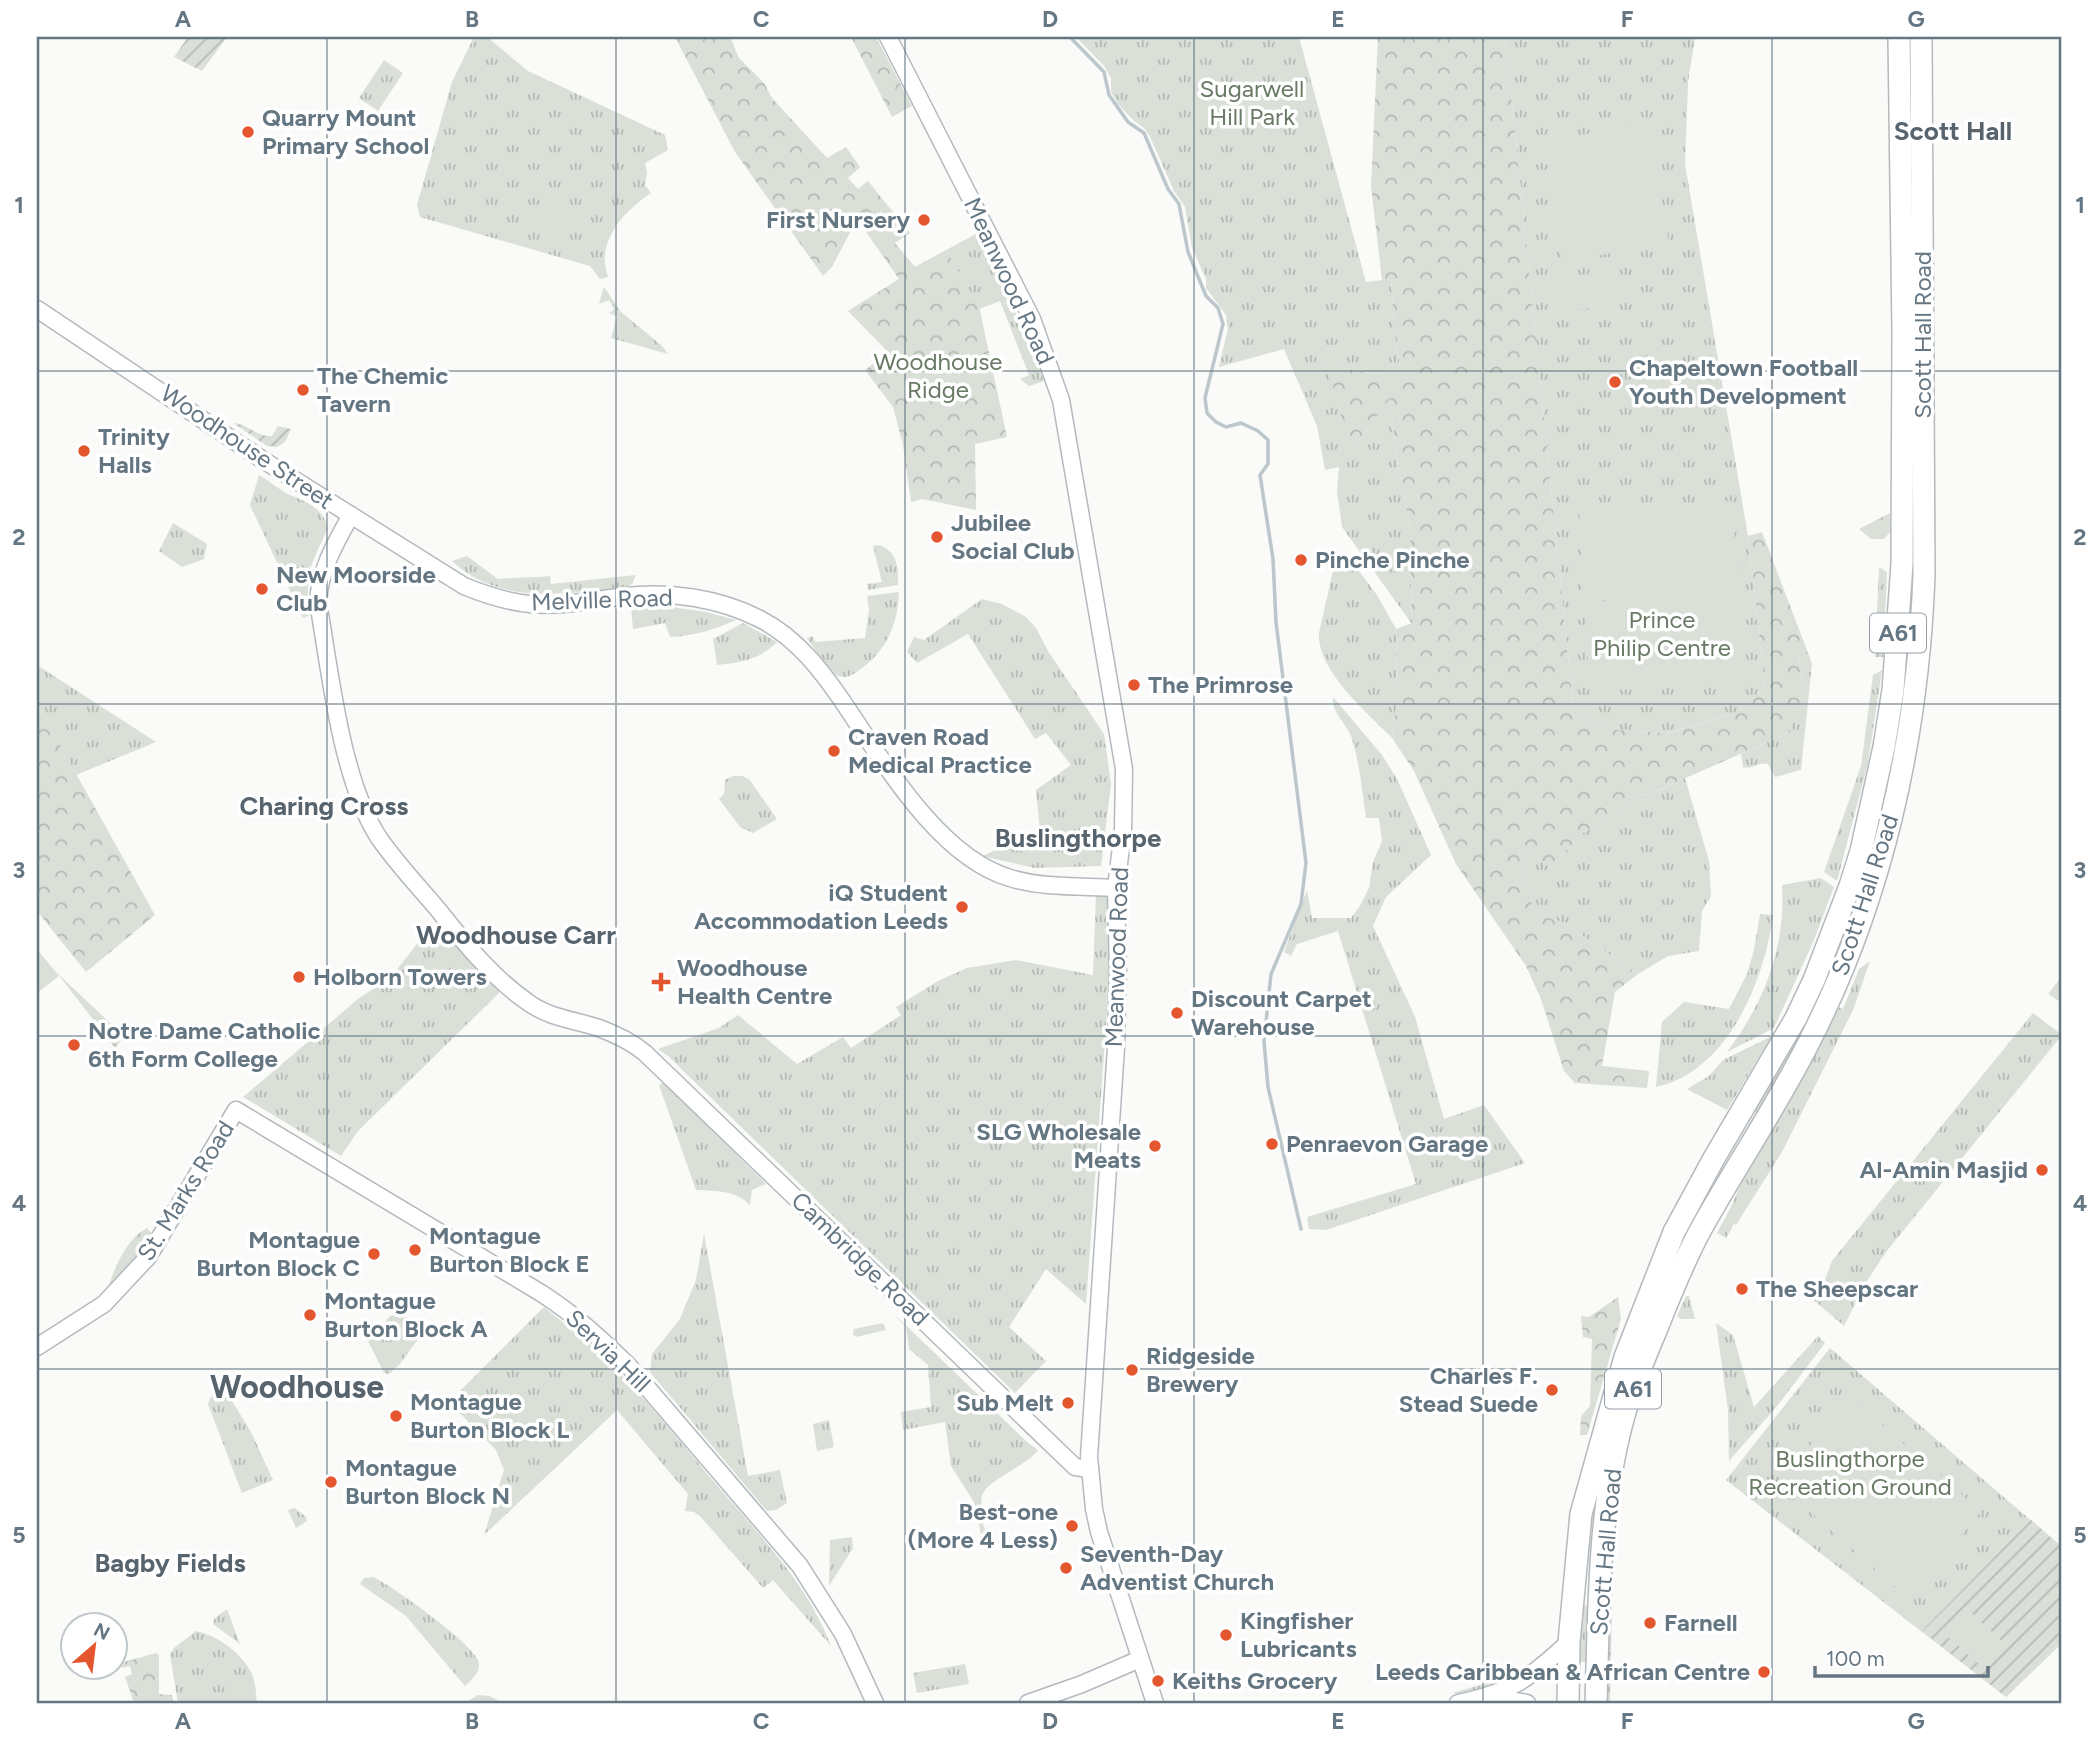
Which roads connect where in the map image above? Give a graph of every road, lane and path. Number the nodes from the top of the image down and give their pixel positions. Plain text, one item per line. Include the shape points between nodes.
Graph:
1 (888, 37) edge
2 (1899, 37) edge
3 (1921, 37) edge
4 (37, 309) edge
5 (351, 515) junction
6 (1116, 888) junction
7 (632, 1043) joint
8 (236, 1110) joint
9 (37, 1347) edge
10 (1090, 1469) junction
11 (1569, 1642) junction
12 (1140, 1659) junction
13 (1490, 1696) junction
14 (875, 1703) edge
15 (1028, 1703) edge
16 (1155, 1703) edge
17 (1458, 1703) edge
18 (1527, 1703) edge
19 (1568, 1703) edge
20 (1596, 1703) edge

1 - 6 street, Meanwood Road via 1031,319 1061,400 1124,769
2 - 11 highway, Scott Hall Road / A61 via 1902,564 1884,747 1861,851 1814,980 1678,1223 1625,1357 1581,1514
3 - 20 highway, Scott Hall Road / A61 via 1924,575 1922,636 1905,758 1867,905 1833,991 1807,1046 1688,1255 1625,1410 1607,1500
4 - 5 street, Woodhouse Street
5 - 6 street, Melville Road via 464,586 489,596 560,604 661,594 698,598 751,615 796,643 907,793 941,833 988,870 1031,883
5 - 7 street, Woodhouse Street via 319,581 318,602 344,743 379,838 482,962 530,1005
6 - 10 street, Meanwood Road via 1115,1047
7 - 10 street, Cambridge Road via 1075,1467
8 - 9 street, St. Marks Road via 148,1257 104,1304
8 - 14 street, Servia Hill via 541,1293 598,1336 800,1566 843,1634
10 - 12 street, Meanwood Road via 1099,1532
11 - 13 street via 1520,1684
11 - 19 highway, Scott Hall Road / A61
12 - 15 street
12 - 16 street, Meanwood Road
13 - 17 street
13 - 18 street

